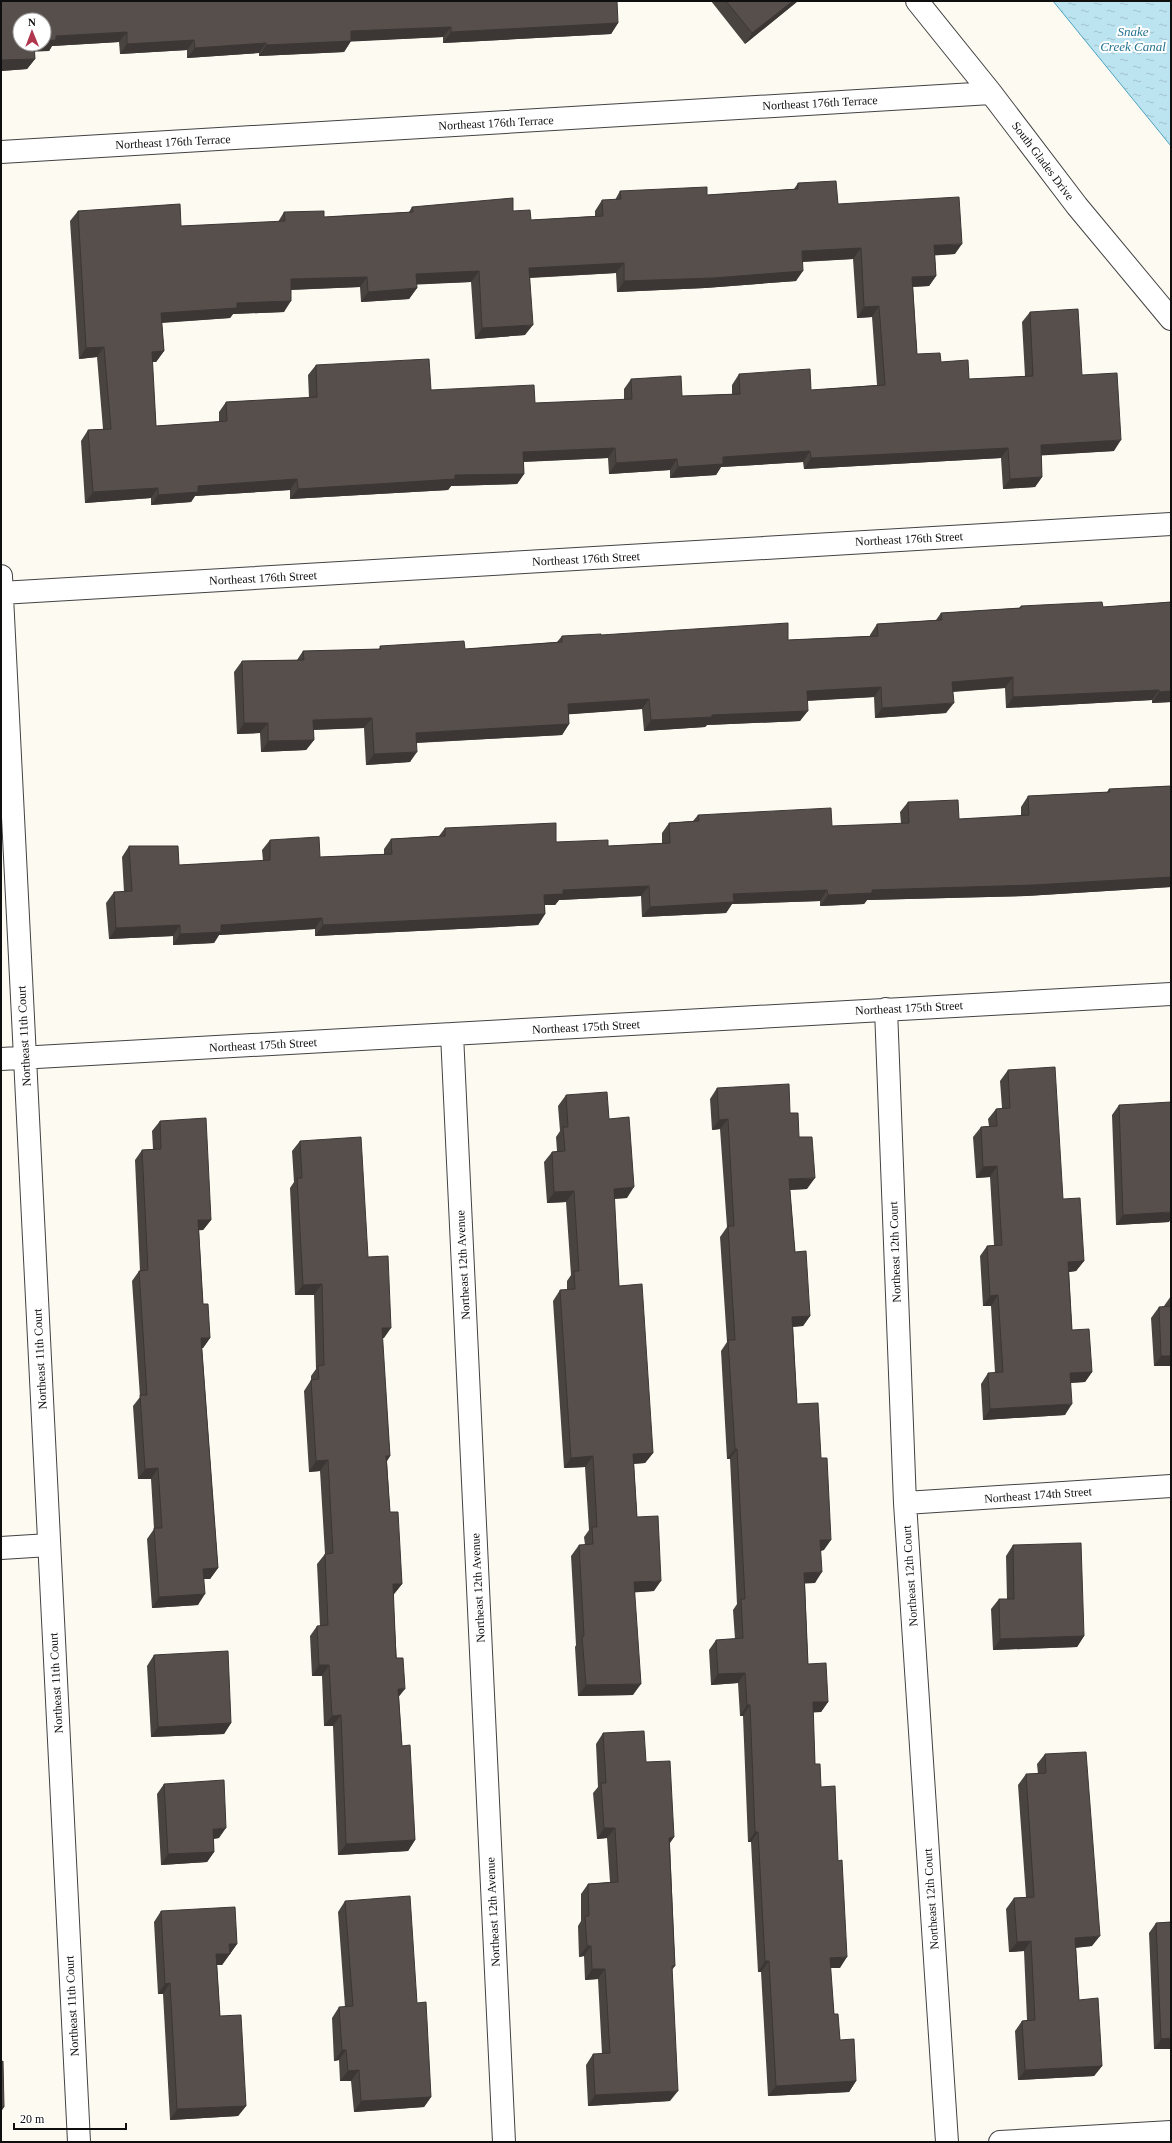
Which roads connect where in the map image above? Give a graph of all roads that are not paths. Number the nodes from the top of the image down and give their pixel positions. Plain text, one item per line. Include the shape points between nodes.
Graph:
1 (917, 1) edge
2 (991, 92) junction
3 (1, 152) edge
4 (1171, 320) edge
5 (1171, 524) edge
6 (1, 588) edge
7 (1171, 994) edge
8 (886, 1010) junction
9 (452, 1034) junction
10 (25, 1058) junction
11 (1, 1059) edge
12 (1171, 1486) edge
13 (905, 1503) junction
14 (49, 1545) junction
15 (1, 1548) edge
16 (1171, 2132) edge
17 (79, 2142) edge
18 (504, 2142) edge
19 (947, 2142) edge
20 (1000, 2142) edge

1 - 2 street, South Glades Drive
2 - 3 street, Northeast 176th Terrace
2 - 4 street, South Glades Drive via 1077,206
5 - 6 street, Northeast 176th Street
6 - 10 street, Northeast 11th Court
7 - 8 street, Northeast 175th Street
8 - 9 street, Northeast 175th Street
8 - 13 street, Northeast 12th Court
9 - 10 street, Northeast 175th Street
9 - 18 street, Northeast 12th Avenue
10 - 11 street, Northeast 175th Street
10 - 14 street, Northeast 11th Court
12 - 13 street, Northeast 174th Street
13 - 19 street, Northeast 12th Court
14 - 15 street
14 - 17 street, Northeast 11th Court
16 - 20 street

